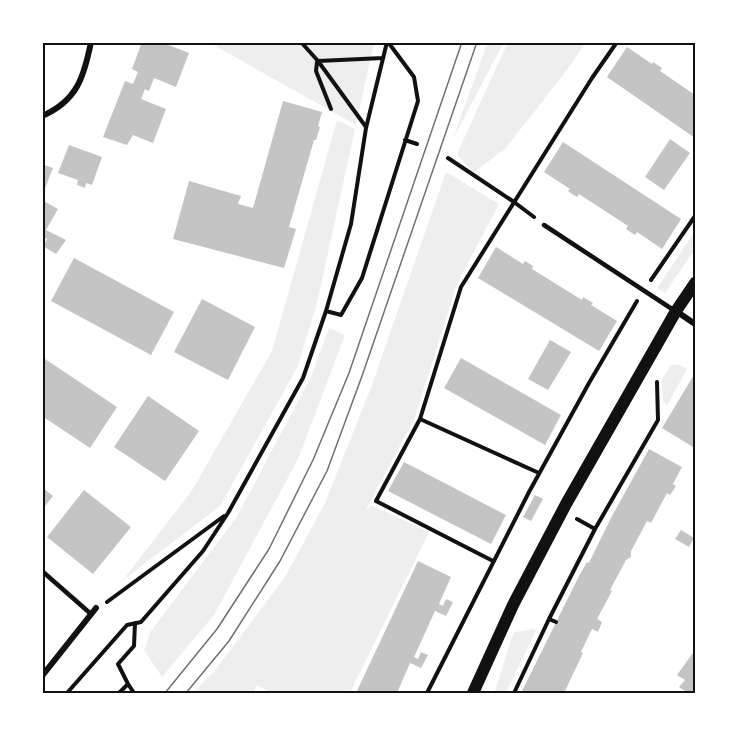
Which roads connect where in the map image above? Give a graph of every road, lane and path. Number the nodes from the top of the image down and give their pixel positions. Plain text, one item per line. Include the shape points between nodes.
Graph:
1 (91, 42) edge
2 (301, 42) edge
3 (387, 42) edge
4 (617, 42) edge
5 (383, 58) junction
6 (318, 61) junction
7 (331, 109) dead end
8 (42, 116) edge
9 (366, 128) junction
10 (405, 140) junction
11 (417, 144) dead end
12 (448, 158) dead end
13 (514, 202) junction
14 (695, 216) edge
15 (544, 225) joint
16 (695, 283) edge
17 (644, 290) junction
18 (326, 311) junction
19 (676, 311) junction
20 (695, 324) edge
21 (420, 419) junction
22 (658, 420) dead end
23 (539, 473) junction
24 (228, 513) junction
25 (493, 561) junction
26 (42, 571) edge
27 (94, 611) junction
28 (549, 619) junction
29 (556, 622) dead end
30 (135, 623) junction
31 (42, 676) edge
32 (128, 684) junction
33 (67, 693) edge
34 (119, 693) edge
35 (134, 693) edge
36 (427, 693) edge
37 (473, 693) edge
38 (514, 693) edge

1 - 8 street via 78,87 58,109
2 - 6 path
3 - 5 path
3 - 10 path via 414,77 418,101
4 - 13 path
5 - 6 path
5 - 9 path
6 - 7 path via 316,71
6 - 9 path
9 - 18 path via 351,224
10 - 11 path
10 - 18 path via 362,278 341,315
12 - 13 path
13 - 15 path
13 - 21 path via 461,287
14 - 17 path
15 - 17 lane
16 - 19 main road
17 - 19 lane
17 - 23 path
18 - 24 path via 303,378
19 - 20 street
19 - 37 main road via 566,504
21 - 23 path
21 - 25 path via 376,501
22 - 28 path
23 - 25 path
24 - 27 path
24 - 30 path via 203,551 141,622
25 - 36 path
26 - 27 lane
27 - 31 street
28 - 29 path
28 - 38 path
30 - 32 path via 134,646 118,664
30 - 33 path via 127,625
32 - 34 path
32 - 35 path

